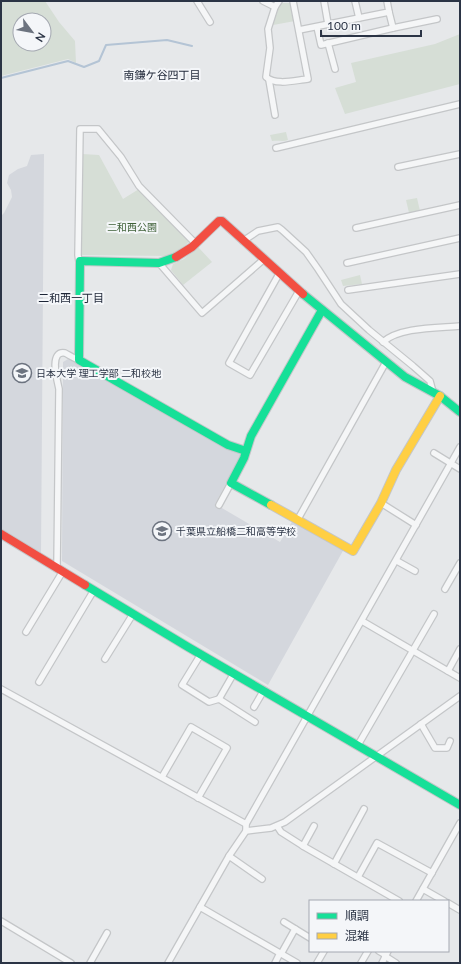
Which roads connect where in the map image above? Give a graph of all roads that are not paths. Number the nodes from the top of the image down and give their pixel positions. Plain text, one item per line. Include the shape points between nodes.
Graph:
1 (197, 1) edge
2 (263, 1) edge
3 (279, 1) edge
4 (293, 1) edge
5 (324, 1) edge
6 (355, 1) edge
7 (387, 1) edge
8 (275, 7) junction
9 (389, 12) junction
10 (359, 18) junction
11 (437, 19) dead end
12 (210, 22) dead end
13 (328, 24) junction
14 (317, 27) junction
15 (393, 28) junction
16 (299, 30) junction
17 (328, 43) junction
18 (335, 69) dead end
19 (269, 80) junction
20 (460, 104) edge
21 (275, 115) dead end
22 (276, 148) dead end
23 (460, 154) edge
24 (398, 167) dead end
25 (460, 205) edge
26 (356, 228) dead end
27 (460, 238) edge
28 (243, 241) junction
29 (195, 243) junction
30 (263, 260) junction
31 (79, 262) junction
32 (159, 263) junction
33 (347, 263) dead end
34 (279, 274) junction
35 (460, 274) edge
36 (348, 290) dead end
37 (299, 291) junction
38 (322, 310) junction
39 (460, 326) edge
40 (383, 342) junction
41 (79, 360) junction
42 (386, 362) junction
43 (437, 394) junction
44 (460, 412) edge
45 (460, 448) edge
46 (246, 451) junction
47 (434, 453) dead end
48 (451, 463) junction
49 (460, 469) edge
50 (231, 482) junction
51 (381, 503) junction
52 (219, 505) dead end
53 (298, 519) junction
54 (416, 525) junction
55 (1, 534) edge
56 (397, 561) junction
57 (460, 563) edge
58 (60, 569) junction
59 (415, 571) dead end
60 (445, 589) dead end
61 (94, 590) junction
62 (133, 614) junction
63 (434, 614) dead end
64 (362, 621) junction
65 (26, 632) dead end
66 (460, 649) edge
67 (413, 651) junction
68 (201, 654) junction
69 (105, 659) dead end
70 (448, 671) junction
71 (234, 673) junction
72 (460, 678) edge
73 (39, 682) dead end
74 (1, 689) edge
75 (264, 690) junction
76 (460, 696) edge
77 (219, 699) junction
78 (254, 707) dead end
79 (308, 716) junction
80 (255, 722) dead end
81 (421, 724) junction
82 (450, 741) dead end
83 (358, 745) junction
84 (376, 756) junction
85 (162, 777) junction
86 (198, 798) junction
87 (460, 805) edge
88 (364, 809) dead end
89 (246, 824) junction
90 (460, 824) edge
91 (277, 826) junction
92 (314, 826) dead end
93 (246, 831) junction
94 (302, 846) junction
95 (229, 856) junction
96 (334, 864) junction
97 (432, 873) junction
98 (358, 877) junction
99 (262, 879) dead end
100 (423, 889) junction
101 (397, 900) edge
102 (417, 900) edge
103 (442, 900) edge
104 (449, 904) edge
105 (200, 907) junction
106 (460, 910) edge
107 (1, 921) edge
108 (284, 922) dead end
109 (295, 929) junction
110 (107, 933) dead end
111 (309, 937) edge
112 (323, 952) edge
113 (367, 952) edge
114 (281, 954) junction
115 (387, 954) edge
116 (72, 963) edge
117 (90, 963) edge
118 (168, 963) edge
119 (275, 963) edge
120 (297, 963) edge
121 (317, 963) edge
122 (361, 963) edge
123 (382, 963) edge
124 (396, 963) edge

1 - 12 street
2 - 8 street
3 - 8 street
4 - 16 street
5 - 13 street
6 - 10 street
7 - 9 street
8 - 19 street via 268,29 270,48 266,77
9 - 10 street
9 - 15 street
10 - 13 street
11 - 15 street
13 - 14 street
14 - 16 street
14 - 17 street via 321,45
15 - 17 street
16 - 19 street via 308,79 283,82
17 - 18 street
19 - 21 street
20 - 22 street
23 - 24 street
25 - 26 street
27 - 33 street
28 - 29 street via 219,221
28 - 30 street
28 - 40 street via 258,231 278,227 306,252 341,304
29 - 31 street via 139,186 121,157 98,129 80,129
29 - 32 street via 177,258
30 - 32 street via 202,312
30 - 34 street
31 - 32 street via 83,260
31 - 41 street
34 - 37 street
34 - 37 street via 229,363 250,375
35 - 36 street
37 - 38 street
38 - 42 street
38 - 46 street via 251,436
39 - 40 street via 402,333
40 - 43 street via 430,381
41 - 46 street via 228,445
41 - 58 street via 62,353 54,361 59,390
42 - 43 street via 405,377
42 - 53 street
43 - 44 street
43 - 51 street
45 - 48 street
46 - 50 street
47 - 48 street
48 - 49 street
48 - 54 street
50 - 52 street
50 - 53 street
51 - 53 street via 353,551
51 - 54 street
54 - 56 street
55 - 58 street
56 - 59 street
56 - 64 street
57 - 60 street
58 - 61 street
58 - 65 street
61 - 62 street
61 - 73 street
62 - 68 street
62 - 69 street
63 - 67 street
64 - 67 street
64 - 79 street
66 - 70 street
67 - 70 street
67 - 83 street
68 - 71 street
68 - 77 street via 182,685 209,702
70 - 72 street
71 - 75 street
71 - 77 street
74 - 85 street
75 - 78 street
75 - 79 street
76 - 81 street
77 - 80 street
79 - 83 street
79 - 89 street
81 - 82 street via 435,748 447,748
81 - 84 street
83 - 84 street
84 - 87 street
84 - 91 street
85 - 86 street
85 - 86 street via 191,727 227,748
86 - 89 street
88 - 96 street
89 - 93 street
90 - 97 street
91 - 93 street
91 - 94 street via 281,832
92 - 94 street
93 - 95 street
94 - 96 street
95 - 99 street
95 - 105 street
96 - 98 street
97 - 98 street via 377,843
97 - 100 street
98 - 101 street
100 - 102 street
100 - 103 street
104 - 106 street
105 - 114 street
105 - 118 street
107 - 116 street
108 - 109 street
109 - 111 street
109 - 114 street
110 - 117 street
112 - 121 street
113 - 122 street
114 - 119 street
114 - 120 street
115 - 123 street
115 - 124 street

